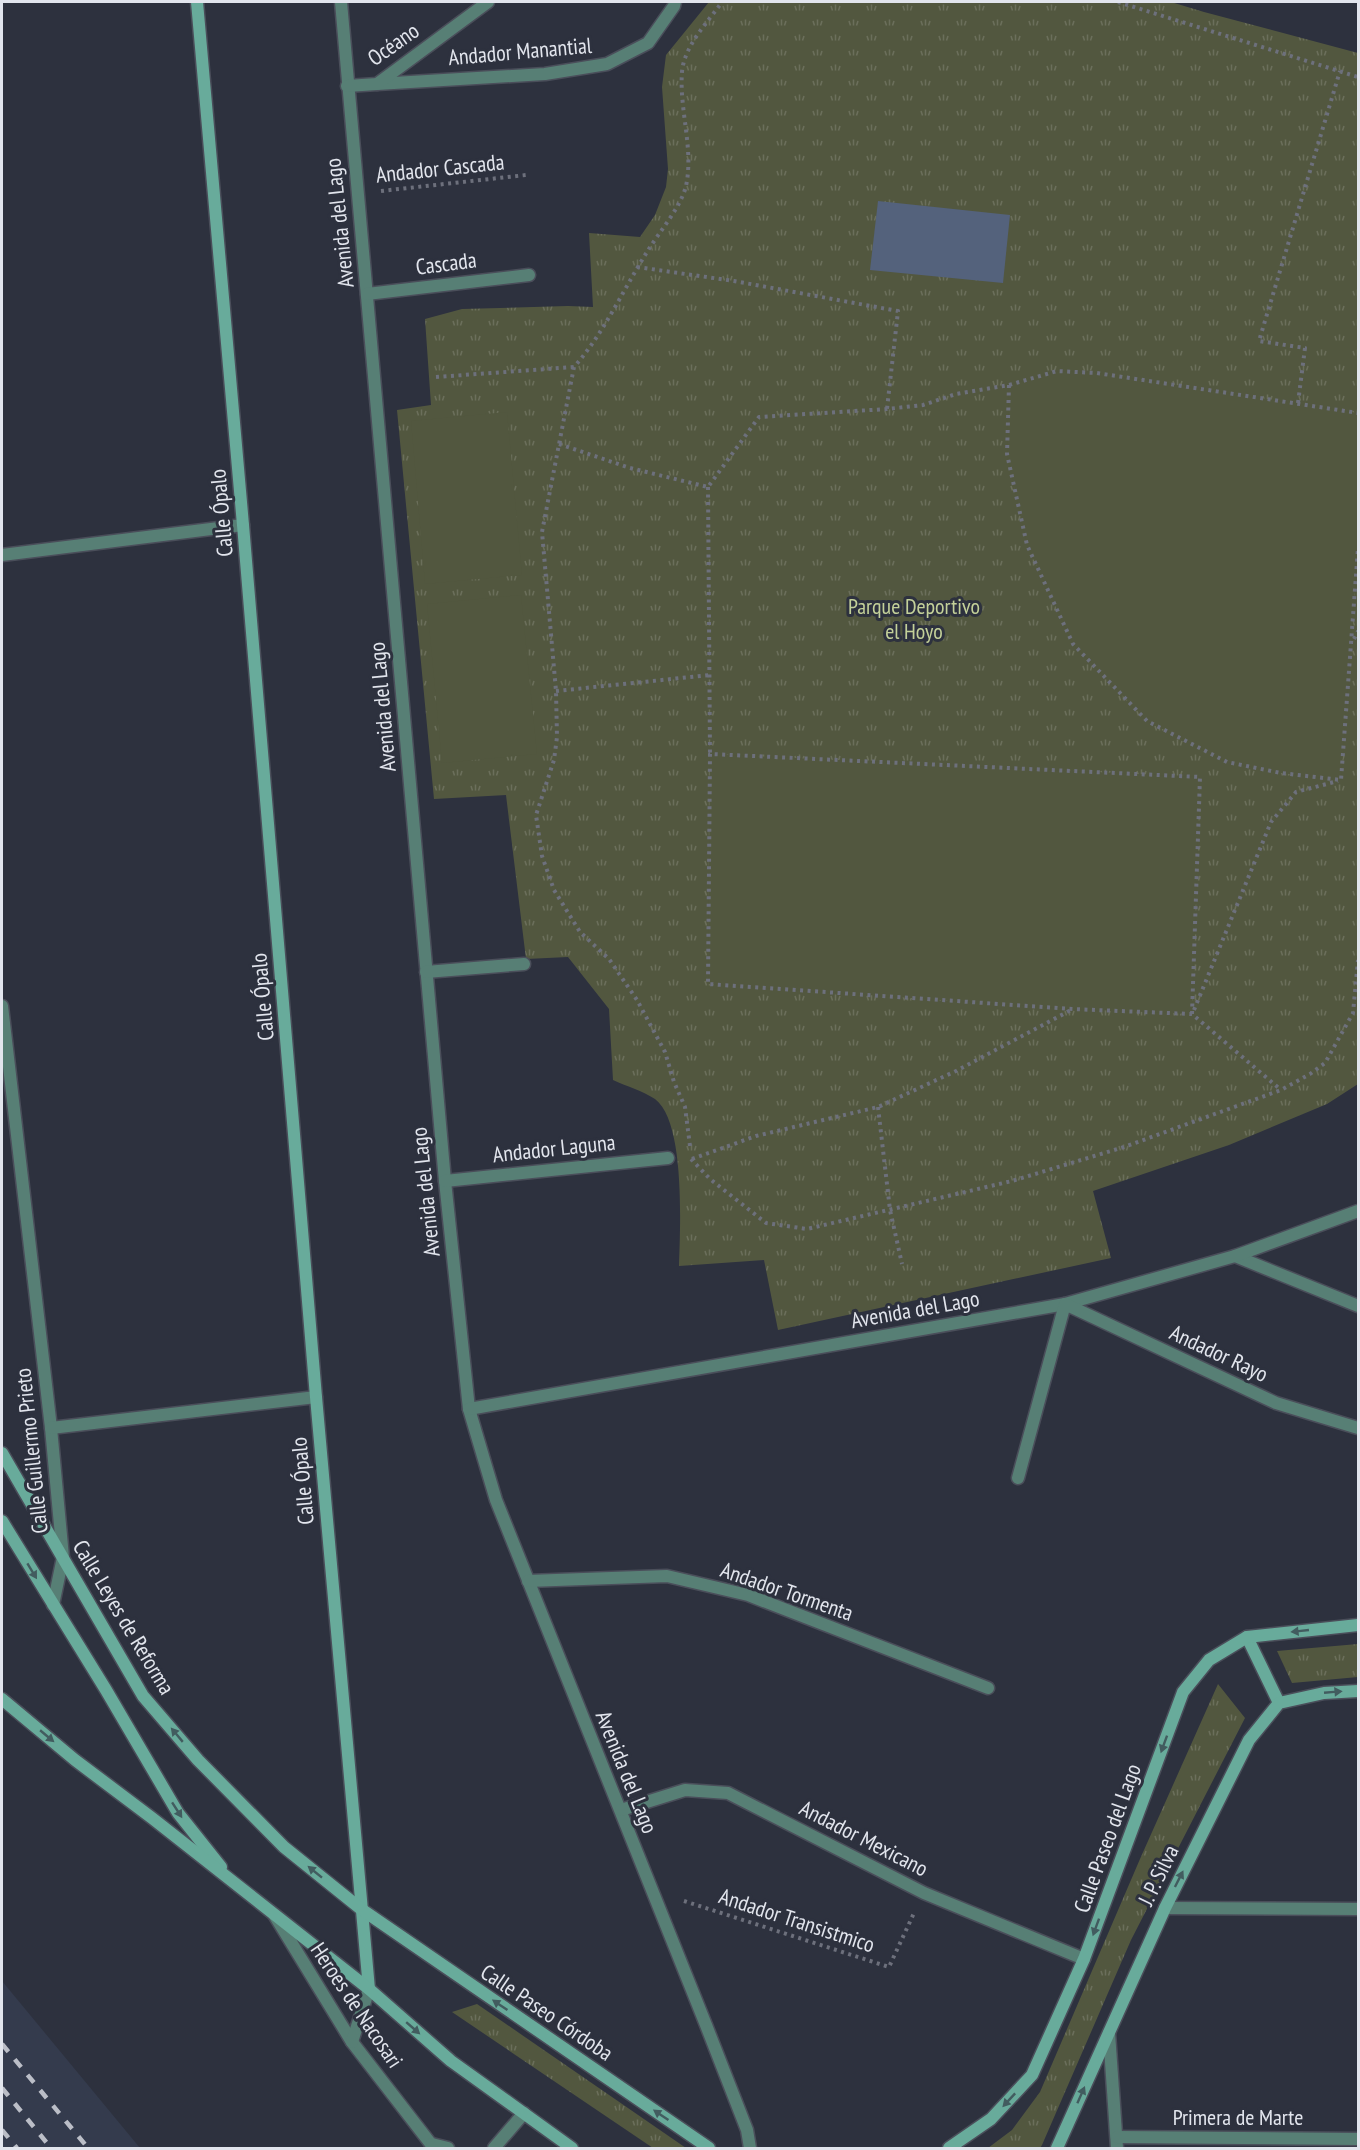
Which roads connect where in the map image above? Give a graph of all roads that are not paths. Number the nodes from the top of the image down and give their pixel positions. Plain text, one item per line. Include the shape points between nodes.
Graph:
1 (197, 2) edge
2 (341, 2) edge
3 (488, 2) edge
4 (675, 2) edge
5 (377, 84) junction
6 (347, 86) junction
7 (529, 275) dead end
8 (367, 294) junction
9 (243, 525) junction
10 (2, 555) edge
11 (524, 963) dead end
12 (426, 972) junction
13 (2, 1006) edge
14 (668, 1158) road end
15 (445, 1181) junction
16 (1359, 1211) edge
17 (1235, 1256) junction
18 (1065, 1304) junction
19 (1359, 1306) edge
20 (316, 1397) junction
21 (469, 1409) junction
22 (51, 1428) junction
23 (1359, 1428) edge
24 (2, 1453) edge
25 (1018, 1478) dead end
26 (2, 1521) edge
27 (63, 1557) junction
28 (528, 1581) junction
29 (53, 1605) junction
30 (1359, 1625) edge
31 (1247, 1637) junction
32 (988, 1688) dead end
33 (1359, 1690) edge
34 (2, 1699) edge
35 (1279, 1703) junction
36 (621, 1809) junction
37 (236, 1885) junction
38 (1165, 1908) junction
39 (361, 1909) junction
40 (1359, 1909) edge
41 (274, 1915) junction
42 (1084, 1959) junction
43 (369, 1989) junction
44 (1109, 2033) junction
45 (351, 2042) junction
46 (524, 2114) junction
47 (1359, 2139) edge
48 (1117, 2143) edge
49 (433, 2146) edge
50 (448, 2148) edge
51 (494, 2148) edge
52 (572, 2148) edge
53 (709, 2148) edge
54 (750, 2148) edge
55 (949, 2148) edge
56 (1057, 2148) edge

1 - 9 street, Calle Ópalo
2 - 6 street, Avenida del Lago
3 - 5 street, Océano
4 - 5 street, Andador Manantial via 648,43 607,64 545,74
5 - 6 street, Océano
6 - 8 street, Avenida del Lago
7 - 8 street, Cascada
8 - 12 street, Avenida del Lago
9 - 10 street
9 - 20 street, Calle Ópalo
11 - 12 street
12 - 15 street, Avenida del Lago
13 - 22 street, Calle Guillermo Prieto
14 - 15 street, Andador Laguna
15 - 21 street, Avenida del Lago
16 - 17 street, Avenida del Lago
17 - 18 street, Avenida del Lago
17 - 19 street
18 - 21 street, Avenida del Lago
18 - 23 street, Andador Rayo via 1276,1403
18 - 25 street
20 - 22 street
20 - 39 street, Calle Ópalo
21 - 28 street, Avenida del Lago via 496,1500
22 - 27 street, Calle Guillermo Prieto
24 - 27 street, Calle Leyes de Reforma
26 -> 29 street
27 - 29 street, Calle Guillermo Prieto
39 -> 27 street, Calle Leyes de Reforma via 284,1847 198,1761 143,1696
28 - 32 street, Andador Tormenta via 667,1576 748,1595
28 - 36 street, Avenida del Lago
29 -> 37 street via 178,1813
30 -> 31 street, Calle Paseo del Lago
31 - 35 street
31 -> 42 street, Calle Paseo del Lago via 1209,1660 1184,1692
35 -> 33 street
34 -> 37 street
38 -> 35 street, J. P. Silva via 1249,1740
36 - 42 street, Andador Mexicano via 685,1790 728,1793 924,1893
36 - 54 street, Avenida del Lago via 747,2130
37 - 41 street
38 - 40 street
38 - 44 street, J. P. Silva
39 - 43 street, Calle Ópalo
53 -> 39 street, Calle Paseo Córdoba
41 - 43 street
41 - 45 street, Heroes de Nacosari
42 -> 55 street, Calle Paseo del Lago via 1032,2075 992,2119
43 - 45 street
43 -> 46 street via 451,2061
44 - 48 street
56 -> 44 street, J. P. Silva
45 - 49 street, Heroes de Nacosari
46 - 51 street
46 - 52 street
47 - 48 street, Primera de Marte
49 - 50 street, Heroes de Nacosari

